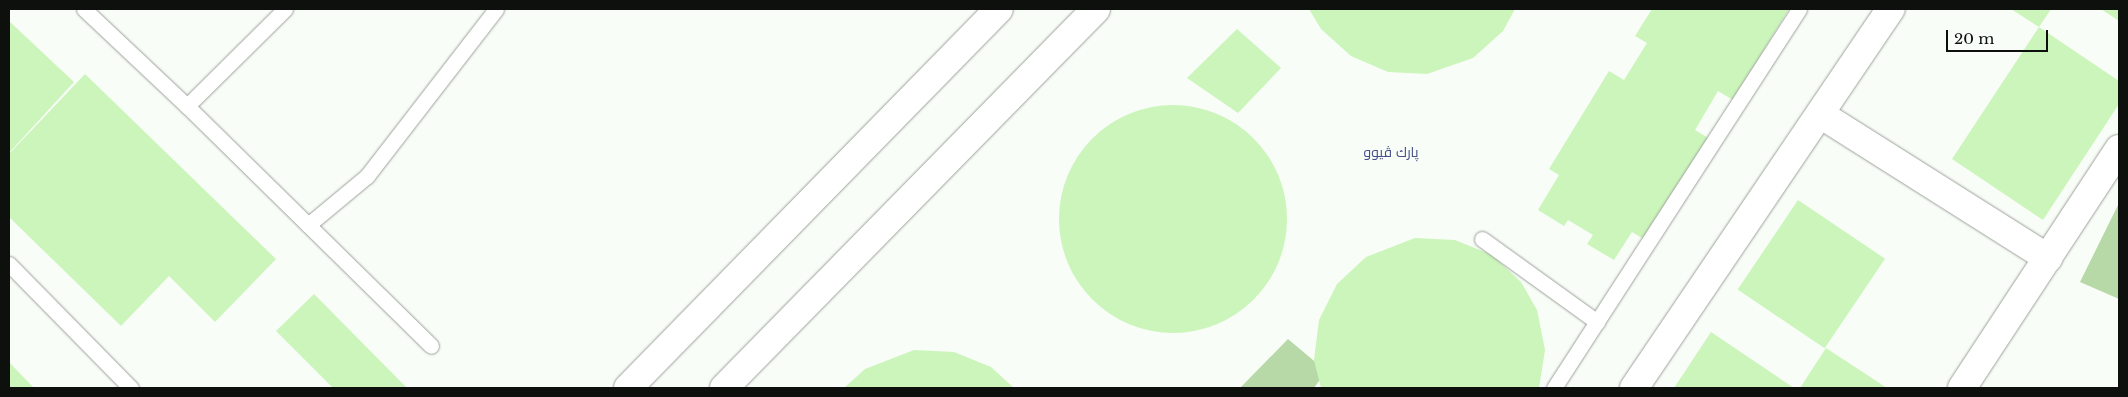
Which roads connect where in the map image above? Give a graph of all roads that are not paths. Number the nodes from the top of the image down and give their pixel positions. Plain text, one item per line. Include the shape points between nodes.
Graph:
1 (84, 9) edge
2 (285, 9) edge
3 (496, 9) edge
4 (999, 9) edge
5 (1096, 9) edge
6 (1798, 9) edge
7 (1891, 9) edge
8 (187, 106) junction
9 (1820, 114) junction
10 (2119, 149) edge
11 (308, 225) junction
12 (1482, 239) dead end
13 (2048, 258) junction
14 (9, 264) edge
15 (1597, 322) junction
16 (431, 346) dead end
17 (131, 388) edge
18 (628, 388) edge
19 (724, 388) edge
20 (1554, 388) edge
21 (1634, 388) edge
22 (1962, 388) edge

1 - 8 lane
2 - 8 lane
3 - 11 lane via 367,176
4 - 18 main road
5 - 19 main road
6 - 15 lane
7 - 9 main road
8 - 11 lane
9 - 13 main road
9 - 21 main road
10 - 13 main road
11 - 16 lane
12 - 15 lane
13 - 22 main road
14 - 17 lane
15 - 20 lane

